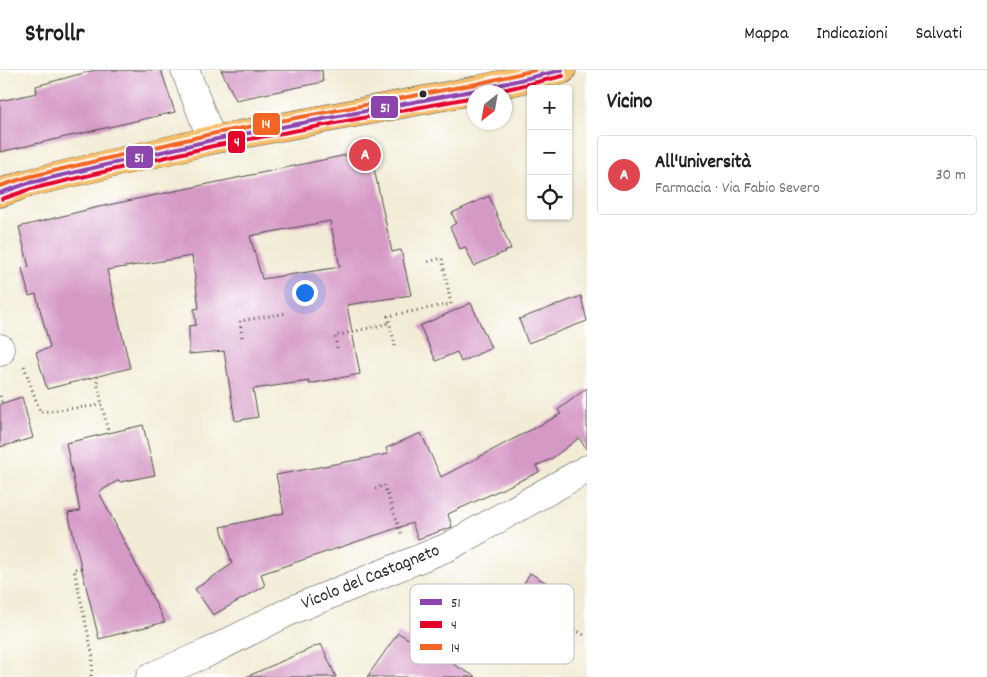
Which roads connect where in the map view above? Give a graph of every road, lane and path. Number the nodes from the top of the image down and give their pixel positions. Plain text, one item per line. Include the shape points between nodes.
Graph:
1 (185, 70) edge
2 (562, 70) edge
3 (212, 140) junction
4 (0, 194) edge
5 (427, 262) dead end
6 (287, 313) dead end
7 (390, 323) junction
8 (242, 337) dead end
9 (395, 346) dead end
10 (337, 348) dead end
11 (0, 350) edge
12 (96, 376) dead end
13 (0, 396) edge
14 (2, 403) dead end
15 (102, 405) junction
16 (108, 432) dead end
17 (587, 469) edge
18 (375, 489) dead end
19 (411, 562) junction
20 (82, 568) dead end
21 (574, 629) edge
22 (584, 635) dead end
23 (90, 677) edge
24 (150, 677) edge

1 - 3 street
2 - 3 main road via 478,90
3 - 4 main road via 29,183
5 - 7 path via 442,258 451,304 388,316
6 - 8 path via 240,321
7 - 9 path
7 - 10 path via 335,336
11 - 15 path via 14,352 20,357 40,412
12 - 15 path
13 - 14 path
15 - 16 path
17 - 19 street, Vicolo del Castagneto via 448,547
18 - 19 path via 384,485
19 - 24 street, Vicolo del Castagneto via 292,610 207,653
20 - 23 path via 74,569 92,648
21 - 22 path

